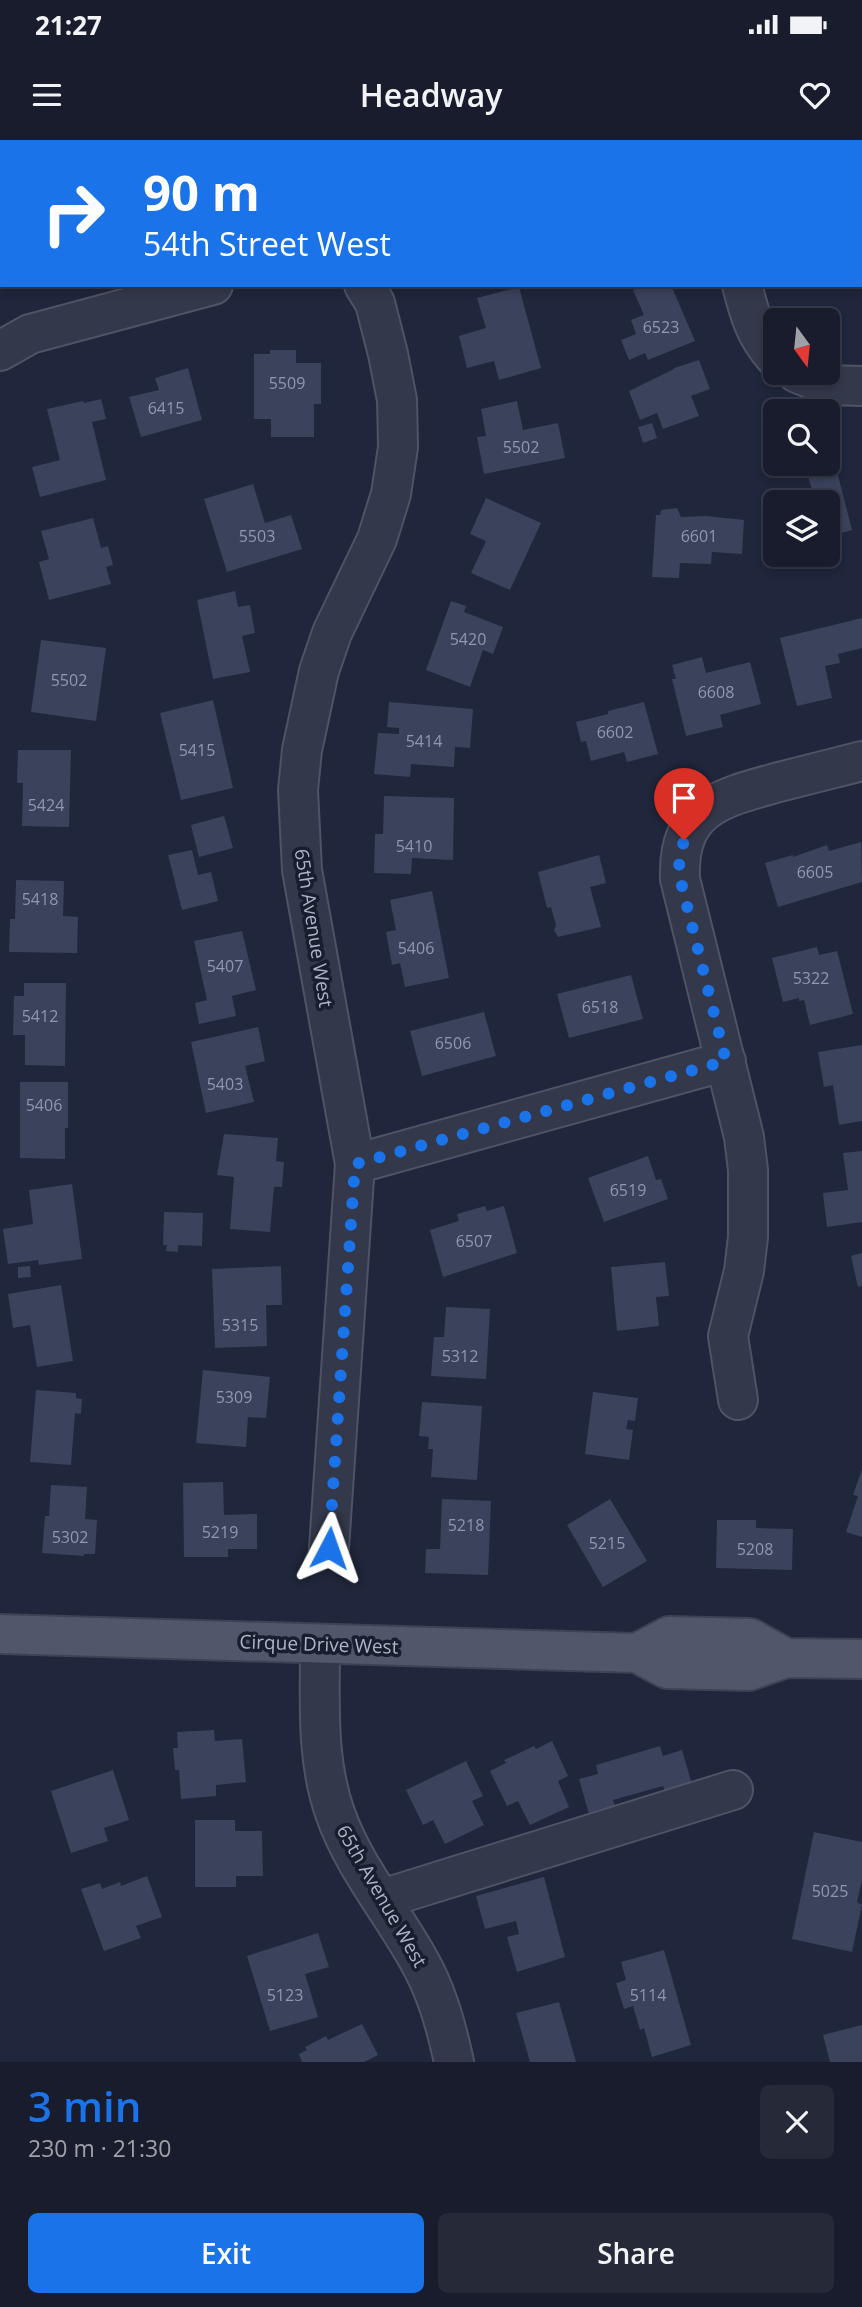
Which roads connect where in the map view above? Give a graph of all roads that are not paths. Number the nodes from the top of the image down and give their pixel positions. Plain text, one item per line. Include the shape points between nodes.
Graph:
1 (206, 287) edge
2 (365, 287) edge
3 (742, 287) edge
4 (763, 342) edge
5 (0, 351) edge
6 (827, 385) edge
7 (862, 386) edge
8 (862, 761) edge
9 (726, 1061) junction
10 (355, 1164) junction
11 (738, 1400) dead end
12 (329, 1548) dead end
13 (0, 1634) edge
14 (320, 1644) junction
15 (862, 1659) edge
16 (733, 1790) dead end
17 (382, 1899) junction
18 (454, 2062) edge

1 - 5 street via 30,334
2 - 10 street, 65th Avenue West via 375,303 388,354 397,400 398,447 391,494 377,539 348,596 319,671 306,723 298,790 302,870
3 - 4 street via 751,321
6 - 7 street
8 - 9 street via 728,796 706,809 684,840 680,878
9 - 10 street
9 - 11 street via 744,1137 749,1204 744,1271 728,1336
10 - 12 street, 65th Avenue West
13 - 14 main road, Cirque Drive West
14 - 15 main road, Cirque Drive West via 638,1653 667,1669 749,1671 786,1658
14 - 17 street, 65th Avenue West via 323,1767 340,1825
16 - 17 street
17 - 18 street, 65th Avenue West via 429,1979

